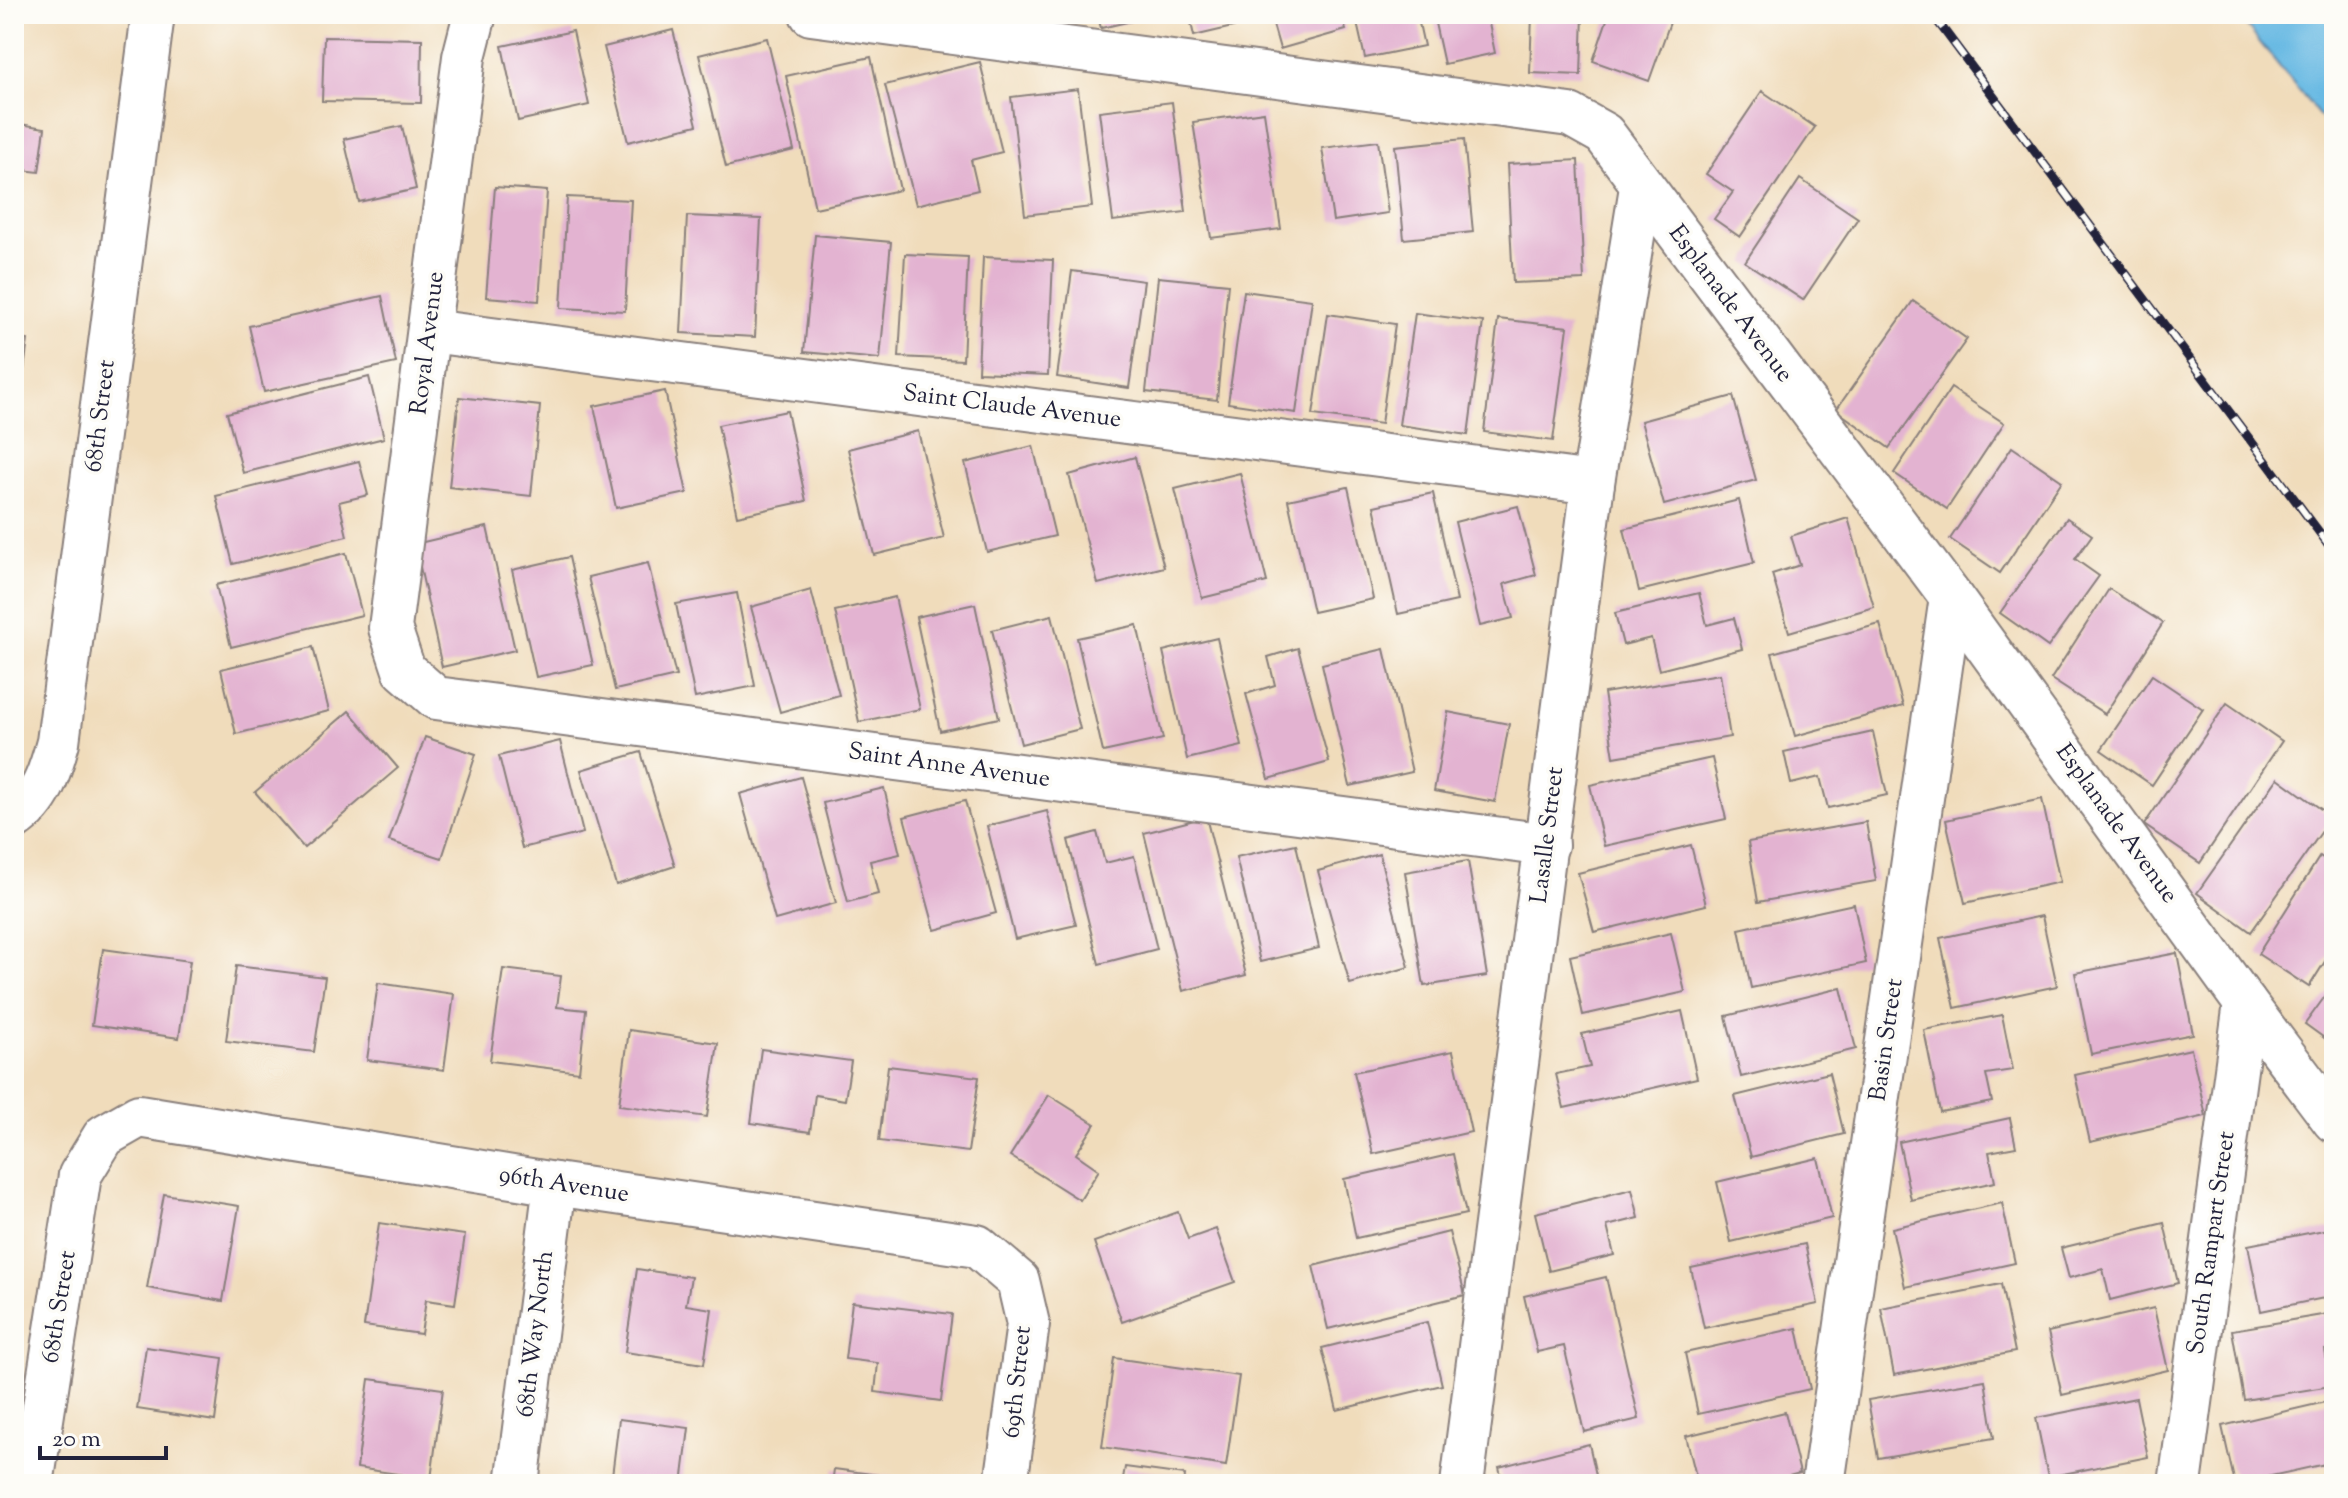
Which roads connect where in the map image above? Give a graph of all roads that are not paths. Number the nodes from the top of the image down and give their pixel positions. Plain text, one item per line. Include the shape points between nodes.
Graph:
1 (153, 14) edge
2 (475, 14) edge
3 (811, 14) edge
4 (1641, 187) junction
5 (430, 331) junction
6 (1593, 483) junction
7 (1951, 597) junction
8 (390, 628) joint
9 (21, 814) edge
10 (1547, 845) junction
11 (2245, 1003) junction
12 (2334, 1121) edge
13 (104, 1136) joint
14 (555, 1184) junction
15 (1018, 1281) joint
16 (32, 1484) edge
17 (517, 1484) edge
18 (1006, 1484) edge
19 (1462, 1484) edge
20 (1823, 1484) edge
21 (2180, 1484) edge

1 - 9 street, 68th Street via 58,742 49,777
2 - 5 street, Royal Avenue via 464,57
3 - 4 street, Esplanade Avenue via 1570,115 1604,134
4 - 6 street, Lasalle Street
4 - 7 street, Esplanade Avenue
5 - 6 street, Saint Claude Avenue
5 - 8 street, Royal Avenue
6 - 10 street, Lasalle Street
7 - 11 street, Esplanade Avenue
7 - 20 street, Basin Street
8 - 10 street, Saint Anne Avenue via 404,670 436,698
10 - 19 street, Lasalle Street
11 - 12 street, Esplanade Avenue
11 - 21 street, South Rampart Street
13 - 14 street, 96th Avenue via 139,1116
13 - 16 street, 68th Street via 80,1175
14 - 15 street, 96th Avenue via 977,1246
14 - 17 street, 68th Way North
15 - 18 street, 69th Street via 1028,1324

